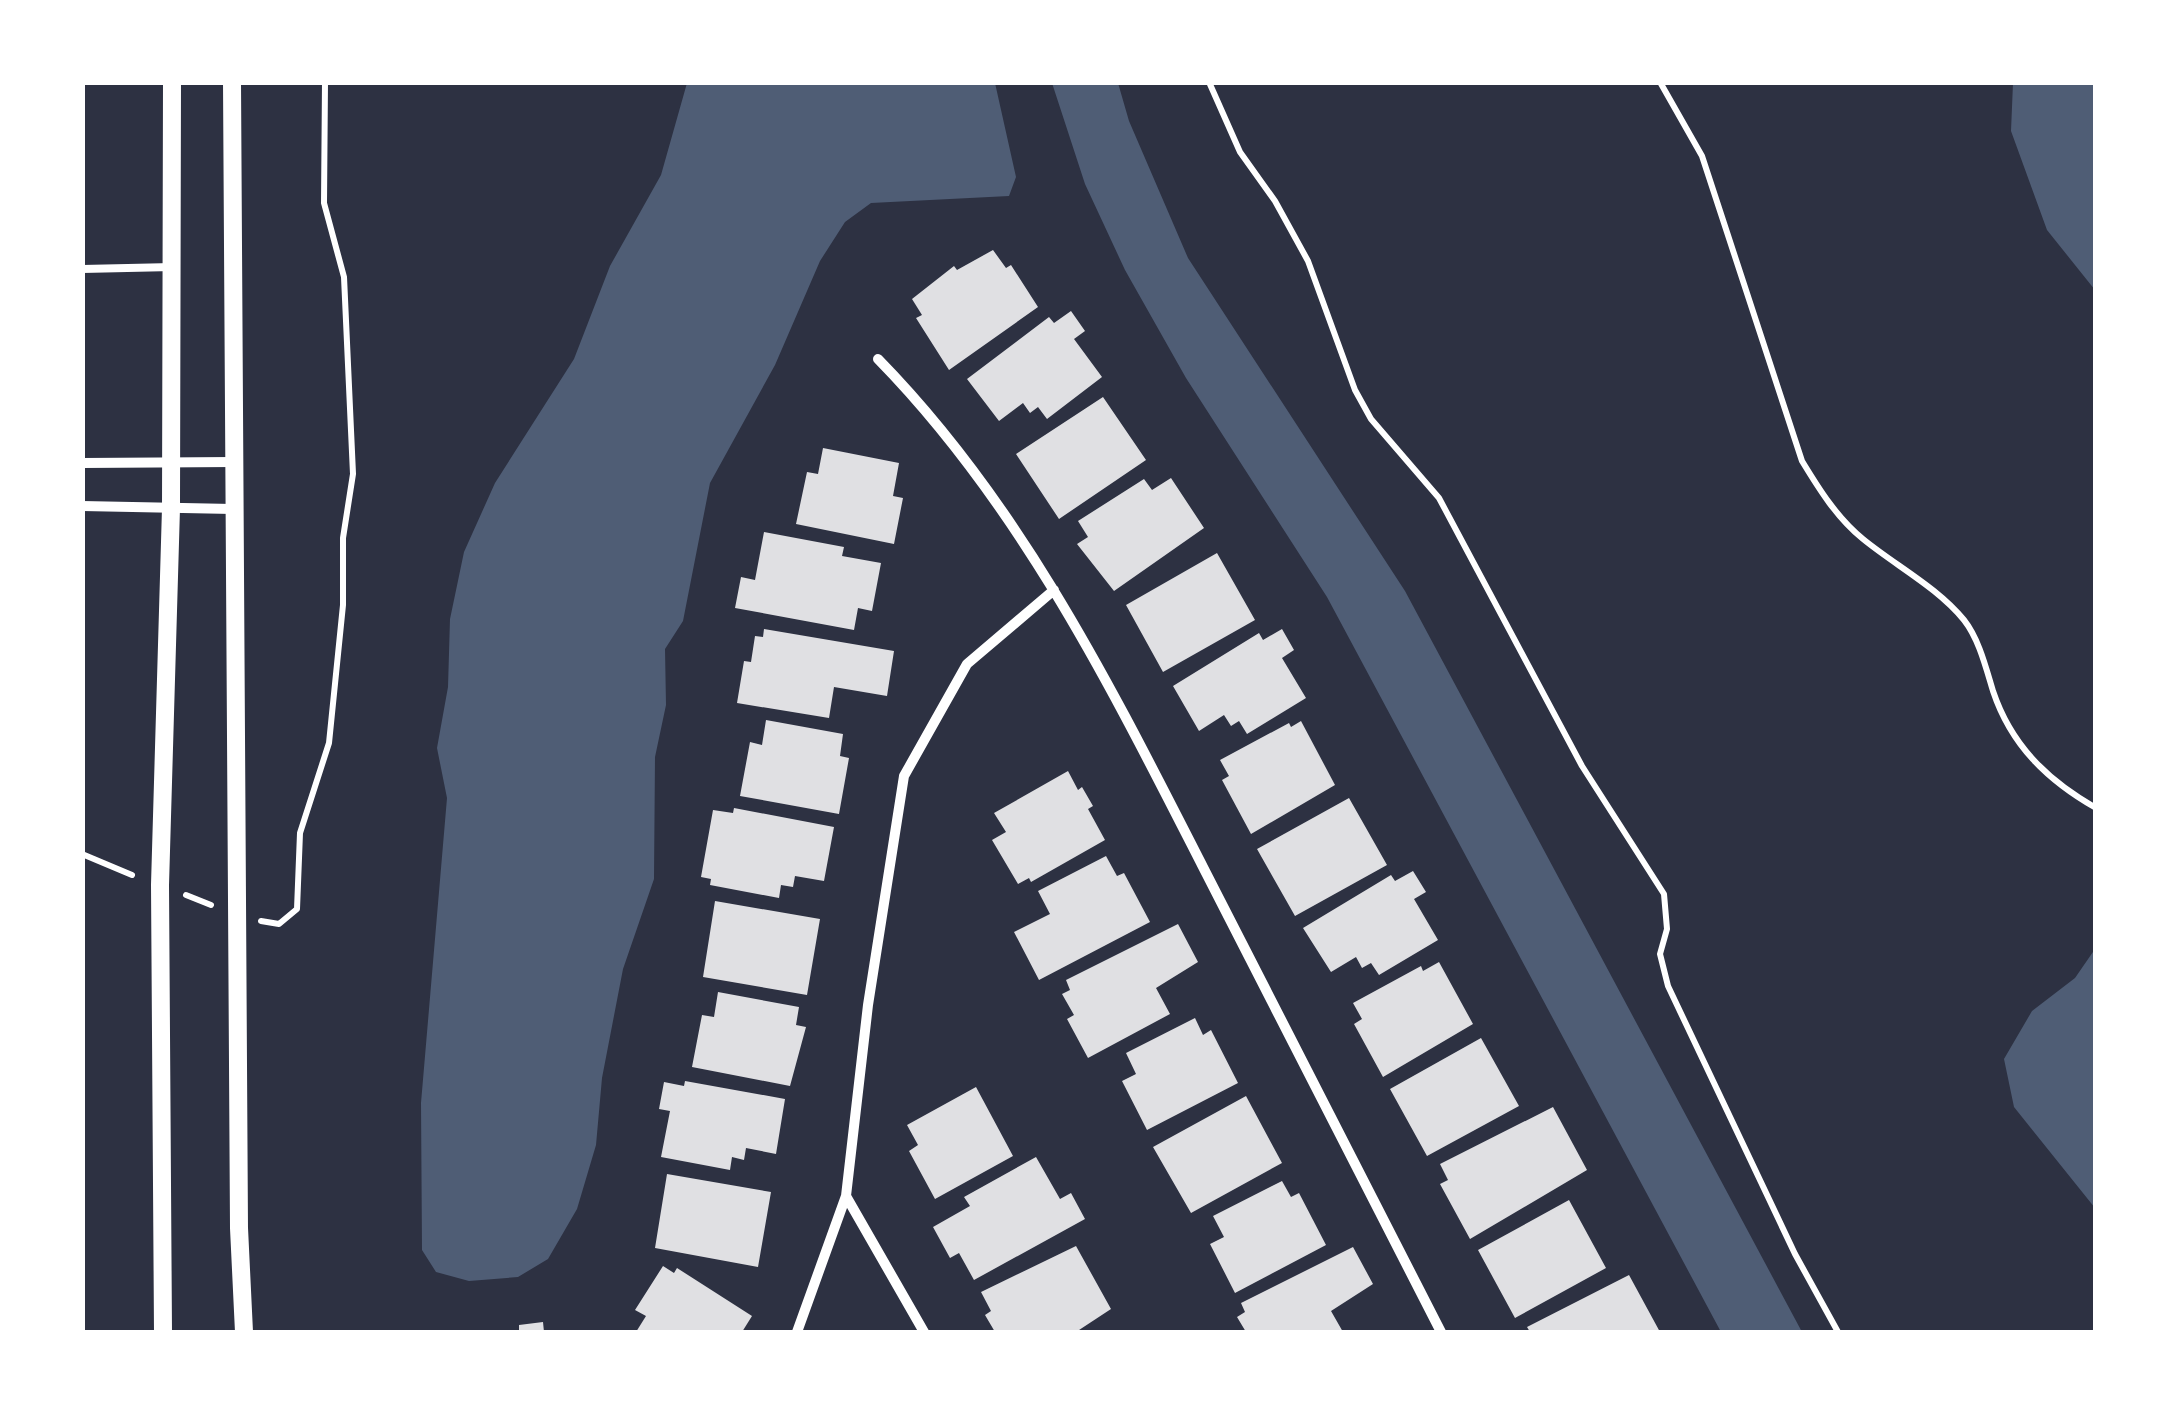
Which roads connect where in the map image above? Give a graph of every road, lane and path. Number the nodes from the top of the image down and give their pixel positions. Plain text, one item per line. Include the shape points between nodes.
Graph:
1 (172, 82) edge
2 (232, 82) edge
3 (326, 82) edge
4 (1210, 82) edge
5 (1660, 82) edge
6 (173, 268) junction
7 (82, 269) edge
8 (878, 359) dead end
9 (171, 462) junction
10 (234, 462) junction
11 (82, 463) edge
12 (82, 506) edge
13 (171, 508) junction
14 (233, 509) junction
15 (1054, 590) junction
16 (2096, 808) edge
17 (290, 917) dead end
18 (846, 1196) junction
19 (164, 1332) edge
20 (244, 1332) edge
21 (797, 1332) edge
22 (924, 1332) edge
23 (1441, 1332) edge
24 (1838, 1332) edge

1 - 6 street
2 - 10 street
3 - 17 path via 324,203 344,277 352,474 329,742 300,833 300,898
4 - 24 path via 1240,152 1308,261 1371,419 1440,498 1582,766 1664,894 1667,929 1660,954 1668,986
5 - 16 path via 1702,156 1802,461 1858,536 1966,623 2025,754
6 - 7 lane
6 - 9 street
8 - 15 street via 938,420
9 - 10 street
9 - 11 street
9 - 13 street
10 - 14 street
12 - 13 street
13 - 14 street
13 - 19 street via 160,885
14 - 20 street
15 - 18 street via 967,664 904,776
15 - 23 street via 1122,709
18 - 21 street
18 - 22 street

